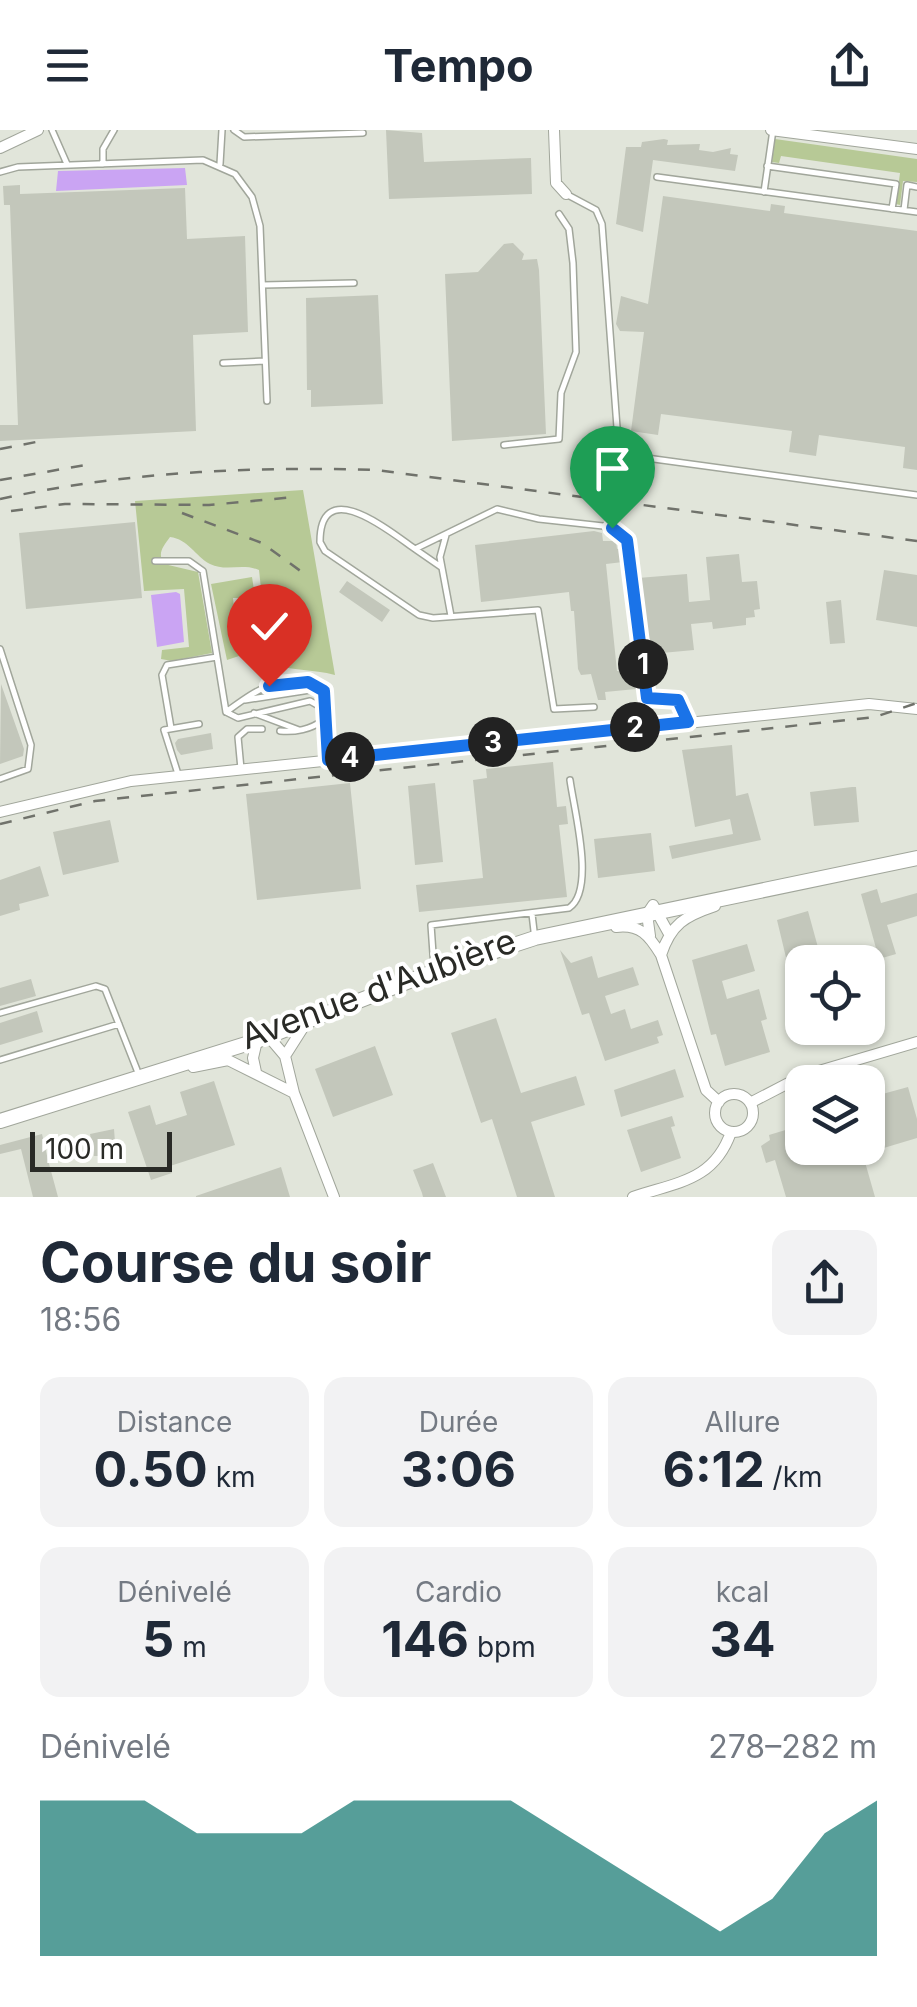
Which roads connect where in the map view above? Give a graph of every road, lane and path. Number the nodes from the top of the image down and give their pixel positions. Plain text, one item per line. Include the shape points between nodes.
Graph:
1 (38, 130) edge
2 (52, 130) edge
3 (114, 130) edge
4 (222, 130) edge
5 (234, 130) edge
6 (554, 130) edge
7 (772, 130) edge
8 (363, 132) edge
9 (244, 133) edge
10 (0, 148) edge
11 (917, 149) edge
12 (103, 164) junction
13 (220, 164) junction
14 (67, 165) junction
15 (768, 166) junction
16 (0, 172) edge
17 (658, 177) dead end
18 (917, 187) edge
19 (764, 192) junction
20 (566, 194) joint
21 (892, 209) junction
22 (904, 210) junction
23 (917, 212) edge
24 (560, 214) dead end
25 (354, 283) dead end
26 (262, 285) junction
27 (265, 361) junction
28 (223, 362) dead end
29 (267, 401) dead end
30 (504, 445) dead end
31 (917, 495) edge
32 (448, 532) junction
33 (414, 548) junction
34 (155, 561) dead end
35 (442, 567) junction
36 (451, 616) junction
37 (0, 649) edge
38 (217, 657) junction
39 (325, 696) junction
40 (242, 700) junction
41 (594, 707) dead end
42 (917, 709) edge
43 (226, 712) junction
44 (326, 712) junction
45 (253, 713) junction
46 (688, 722) junction
47 (199, 724) dead end
48 (171, 728) junction
49 (262, 729) dead end
50 (280, 732) dead end
51 (307, 732) junction
52 (328, 760) junction
53 (241, 769) junction
54 (179, 776) junction
55 (0, 780) edge
56 (570, 780) dead end
57 (0, 812) edge
58 (917, 858) edge
59 (762, 890) junction
60 (652, 910) junction
61 (532, 913) junction
62 (668, 932) junction
63 (535, 935) junction
64 (650, 936) junction
65 (661, 955) junction
66 (434, 967) junction
67 (0, 1014) edge
68 (308, 1022) junction
69 (119, 1024) junction
70 (262, 1036) junction
71 (917, 1042) edge
72 (284, 1056) junction
73 (0, 1060) edge
74 (256, 1072) junction
75 (140, 1074) junction
76 (294, 1092) junction
77 (719, 1102) junction
78 (750, 1103) junction
79 (0, 1112) edge
80 (0, 1122) edge
81 (731, 1132) junction
82 (334, 1197) edge
83 (633, 1197) edge

1 - 10 street
2 - 14 lane
3 - 12 lane via 102,149
4 - 13 lane
5 - 9 lane
6 - 20 street via 556,183
7 - 11 street
7 - 15 lane
8 - 9 lane
12 - 13 lane
12 - 14 lane
13 - 26 lane via 244,184 258,214
14 - 16 lane
15 - 19 lane
15 - 21 lane via 896,184
17 - 19 lane
18 - 22 lane via 907,185
19 - 21 lane
20 - 31 lane via 596,210 602,224 622,450
21 - 22 lane
22 - 23 lane
24 - 30 lane via 573,263 576,352 561,393 560,440
25 - 26 lane
26 - 27 lane
27 - 28 lane
27 - 29 lane
32 - 33 lane
32 - 35 lane
32 - 46 lane via 497,509 612,528 627,540 647,698 678,700
33 - 35 lane
33 - 36 lane via 355,510 337,511 320,533 332,558 418,615
34 - 38 lane via 189,561 203,570
35 - 36 lane
36 - 41 lane via 538,610 554,709
37 - 55 lane via 32,760
38 - 43 lane
38 - 48 lane via 167,665 162,675
39 - 40 lane via 310,690
39 - 40 lane via 318,686 294,681 253,690
39 - 44 lane
40 - 43 lane
42 - 46 street via 869,704
43 - 45 lane via 238,718
44 - 45 lane via 310,702
44 - 51 lane
44 - 52 lane
45 - 51 lane
46 - 52 street
47 - 48 lane
48 - 54 lane via 164,730
49 - 53 lane via 238,737
50 - 51 lane
52 - 53 street
53 - 54 street
54 - 57 street via 131,780
56 - 61 lane via 584,887 569,908
58 - 59 main road, Avenue d'Aubière
59 - 60 main road, Avenue d'Aubière
59 - 62 street, Avenue d'Aubière via 688,915
60 - 62 street
60 - 63 main road, Avenue d'Aubière
60 - 64 street
61 - 63 lane
61 - 66 lane via 430,925
62 - 65 street
63 - 64 street, Avenue d'Aubière via 630,925
63 - 66 main road, Avenue d'Aubière
64 - 65 street
65 - 77 street via 706,1090
66 - 68 main road, Avenue d'Aubière
66 - 70 main road, Avenue d'Aubière
67 - 69 lane via 96,986 110,994
68 - 70 main road, Avenue d'Aubière
68 - 72 street
69 - 73 lane
69 - 75 lane
70 - 72 street
70 - 74 street via 253,1058
70 - 75 main road, Avenue d'Aubière
71 - 78 street via 802,1076
72 - 76 street
74 - 75 street via 220,1060 158,1078
74 - 76 street
75 - 79 main road, Avenue d'Aubière
75 - 80 main road, Avenue d'Aubière
76 - 82 street
77 - 78 street via 734,1094
77 - 81 street via 716,1120
78 - 81 street via 752,1121
81 - 83 street via 706,1172

